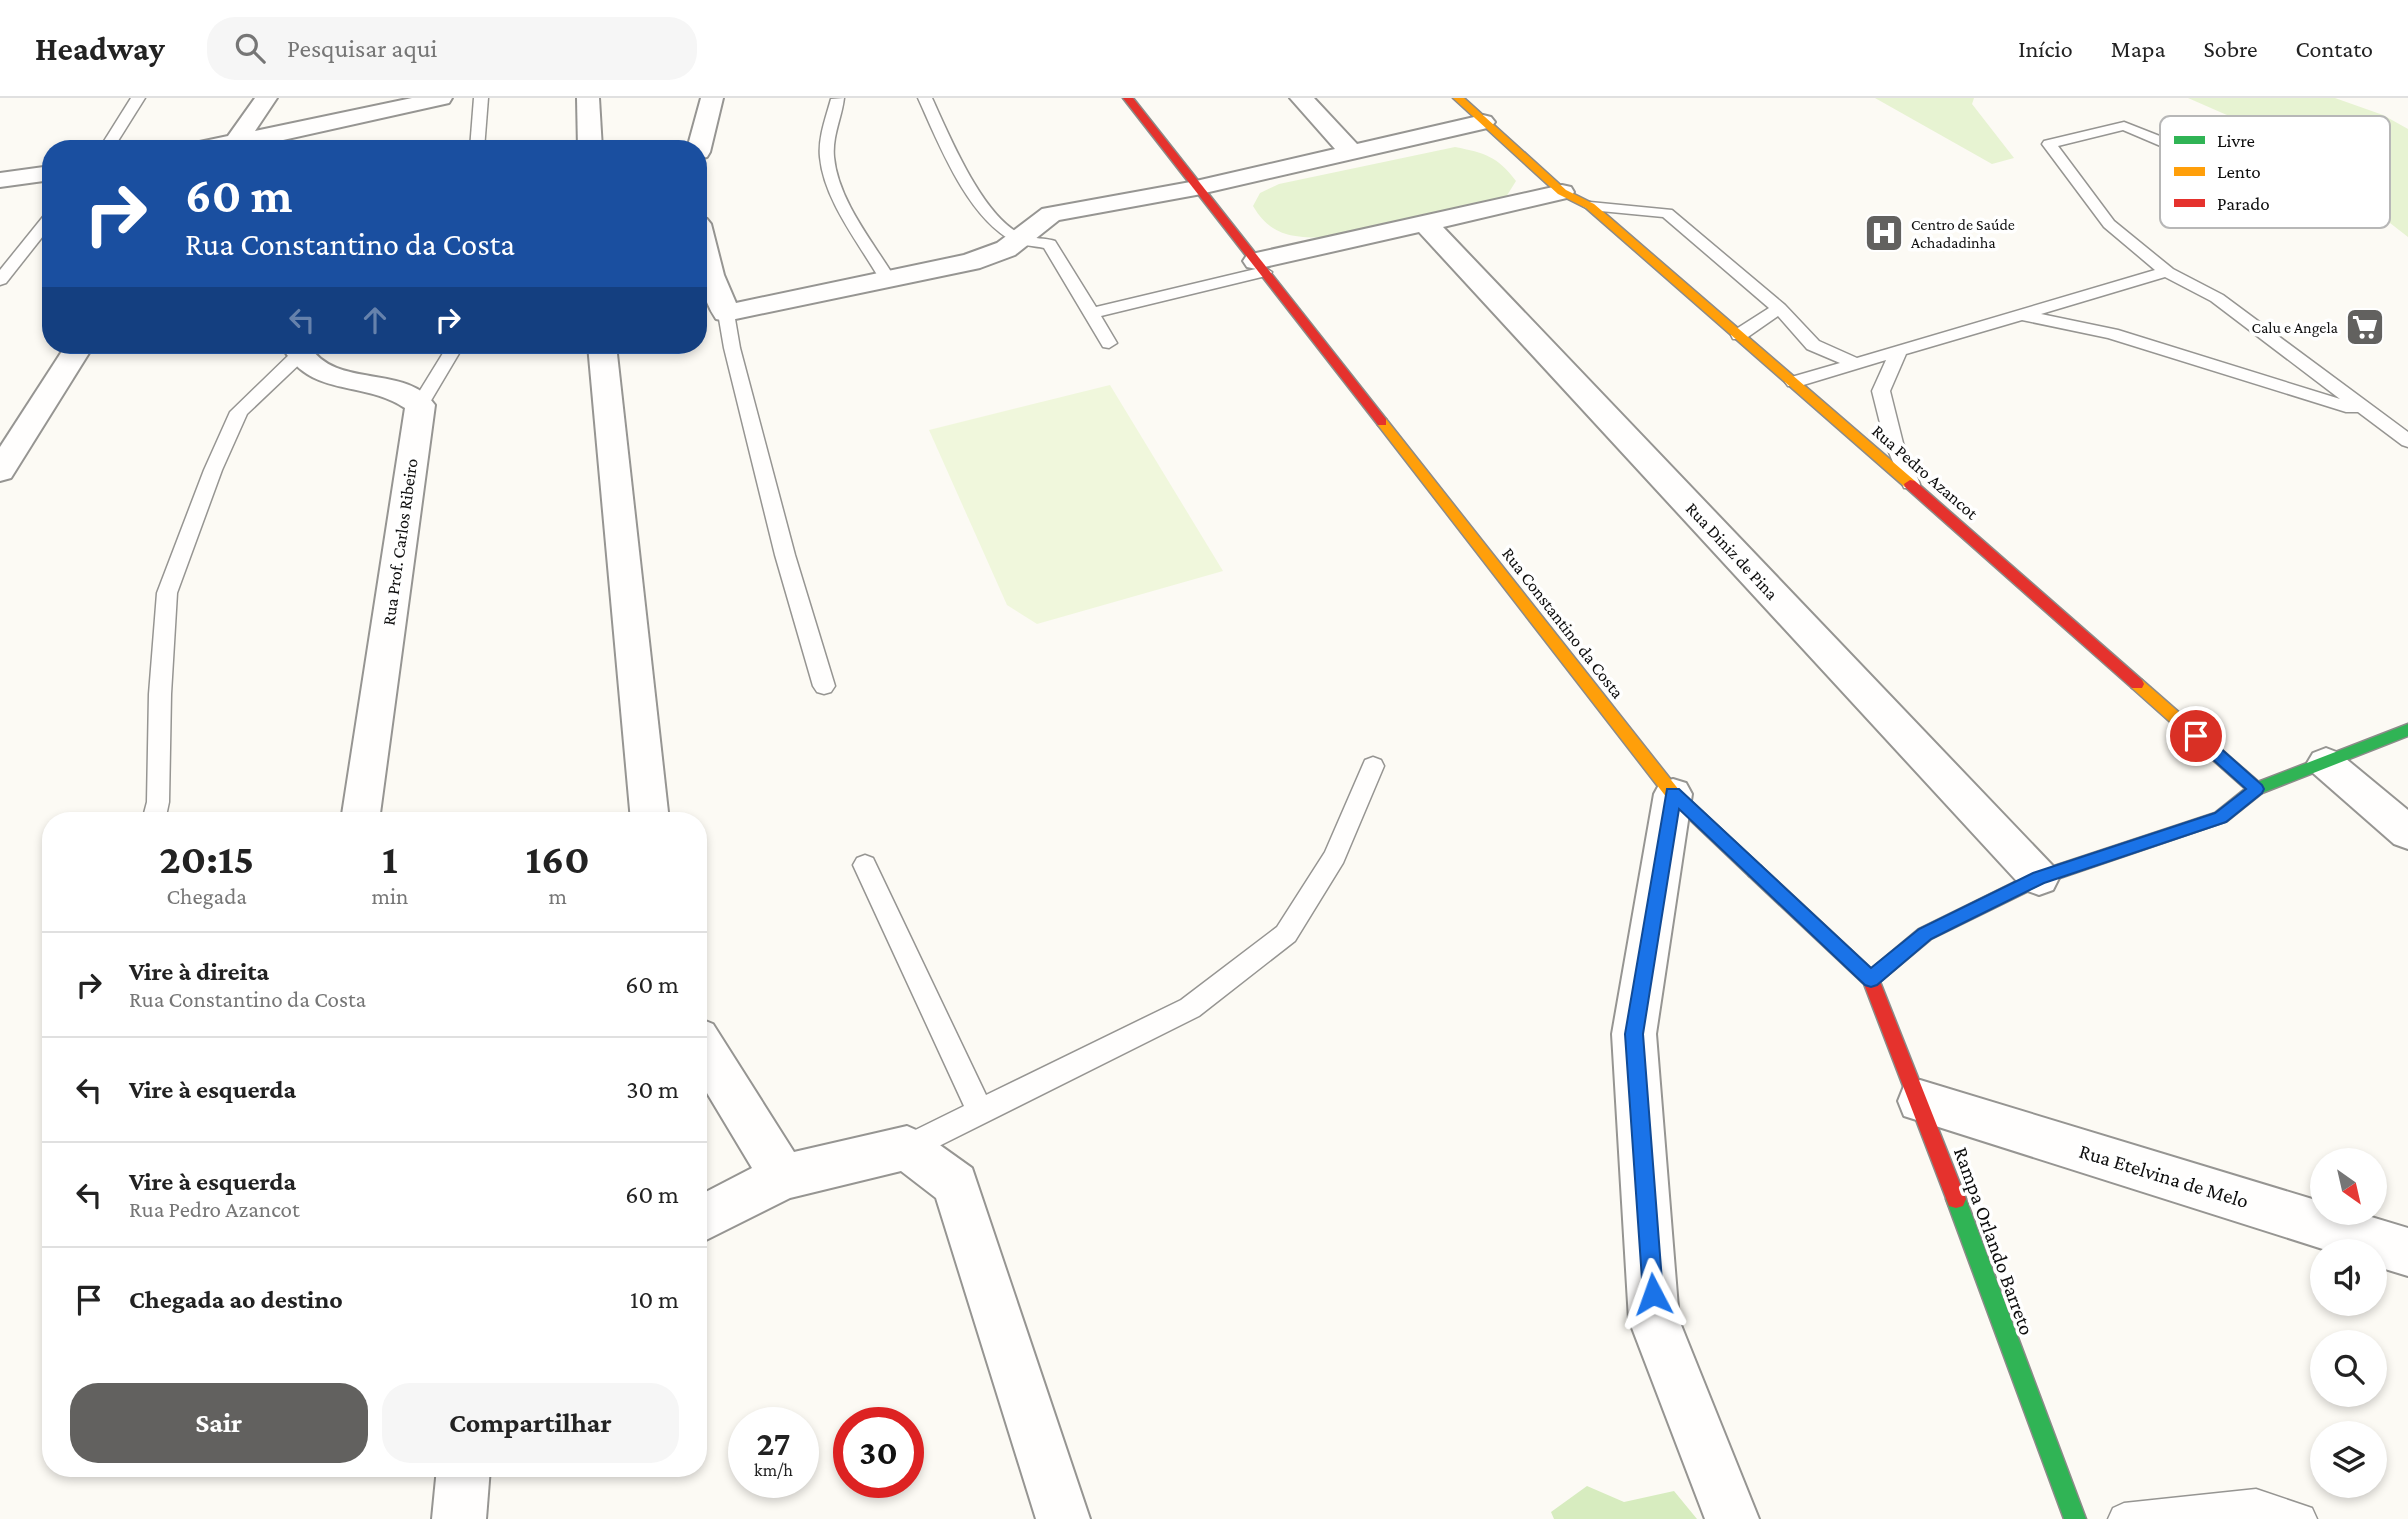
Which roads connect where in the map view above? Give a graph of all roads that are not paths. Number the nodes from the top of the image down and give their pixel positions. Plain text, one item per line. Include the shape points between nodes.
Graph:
1 (138, 98) edge
2 (266, 98) edge
3 (441, 98) edge
4 (481, 98) edge
5 (588, 98) edge
6 (712, 98) edge
7 (840, 98) edge
8 (925, 98) edge
9 (1128, 98) edge
10 (1301, 98) edge
11 (1458, 98) edge
12 (354, 119) edge
13 (1483, 121) junction
14 (113, 140) edge
15 (237, 140) edge
16 (260, 140) edge
17 (478, 140) edge
18 (590, 140) edge
19 (701, 140) edge
20 (2160, 141) edge
21 (1351, 152) junction
22 (42, 174) edge
23 (0, 180) edge
24 (1196, 188) junction
25 (1562, 192) junction
26 (1590, 206) junction
27 (1426, 224) junction
28 (42, 227) edge
29 (1019, 239) junction
30 (707, 259) edge
31 (1260, 267) junction
32 (2167, 272) junction
33 (887, 278) junction
34 (0, 280) edge
35 (1779, 308) junction
36 (726, 313) junction
37 (1091, 313) junction
38 (2021, 315) junction
39 (1739, 335) junction
40 (1108, 343) dead end
41 (1899, 351) junction
42 (74, 354) edge
43 (293, 354) edge
44 (301, 354) edge
45 (451, 354) edge
46 (603, 354) edge
47 (1856, 364) junction
48 (1794, 382) junction
49 (420, 405) junction
50 (2368, 413) junction
51 (2408, 441) edge
52 (0, 471) edge
53 (1911, 484) junction
54 (824, 686) dead end
55 (2408, 730) edge
56 (2326, 762) junction
57 (1373, 766) dead end
58 (2256, 789) junction
59 (1673, 794) junction
60 (155, 812) edge
61 (361, 812) edge
62 (649, 812) edge
63 (2408, 833) edge
64 (865, 865) dead end
65 (2039, 877) junction
66 (1871, 979) junction
67 (707, 1053) edge
68 (1920, 1101) junction
69 (980, 1111) junction
70 (907, 1148) junction
71 (783, 1177) junction
72 (707, 1217) edge
73 (2408, 1252) edge
74 (463, 1477) edge
75 (459, 1519) edge
76 (1063, 1519) edge
77 (1732, 1519) edge
78 (2075, 1519) edge
79 (2124, 1519) edge
80 (2301, 1519) edge

1 - 14 lane
2 - 15 street
3 - 12 street
4 - 17 lane
5 - 18 street
6 - 19 street
7 - 33 lane via 828,137 833,182
8 - 29 lane via 948,149 988,216
9 - 24 street, Rua Constantino da Costa
10 - 21 street
11 - 13 street, Rua Pedro Azancot
12 - 16 street
13 - 21 street
13 - 25 street, Rua Pedro Azancot
20 - 32 lane via 2124,126 2049,144 2109,224
21 - 24 street
22 - 23 street
24 - 29 street via 1051,214
24 - 31 street, Rua Constantino da Costa
25 - 26 street, Rua Pedro Azancot
25 - 27 street
26 - 35 lane via 1667,213
26 - 39 street, Rua Pedro Azancot
27 - 31 street
27 - 65 street, Rua Diniz de Pina
28 - 34 lane
29 - 33 street via 1006,250 971,262
29 - 37 lane via 1049,244
30 - 36 street
31 - 37 lane
31 - 59 street, Rua Constantino da Costa
32 - 38 lane
32 - 50 lane via 2217,298
33 - 36 street
35 - 39 lane
35 - 47 lane via 1813,345
36 - 54 lane via 785,555
37 - 40 lane
38 - 41 lane
38 - 50 lane via 2112,334
39 - 48 street, Rua Pedro Azancot
41 - 47 lane
41 - 53 lane via 1881,391 1894,443
42 - 52 street
43 - 60 lane via 239,412 166,593
44 - 49 street via 312,367 400,393
45 - 49 lane
46 - 62 street
47 - 48 lane
48 - 53 street, Rua Pedro Azancot
49 - 61 street, Rua Prof. Carlos Ribeiro
50 - 51 lane
53 - 58 street, Rua Pedro Azancot
55 - 56 street
56 - 58 street
56 - 63 street
57 - 69 lane via 1335,856 1286,934 1190,1008
58 - 65 street via 2221,817
59 - 66 street, Rua Constantino da Costa
59 - 77 street via 1634,1034 1654,1320
64 - 69 lane
65 - 66 street via 1925,934
66 - 68 street, Rampa Orlando Barreto
67 - 71 street
68 - 73 street, Rua Etelvina de Melo
68 - 78 street, Rampa Orlando Barreto
69 - 70 lane
70 - 71 street
70 - 76 street via 955,1184
71 - 72 street
74 - 75 street
79 - 80 lane via 2256,1505

